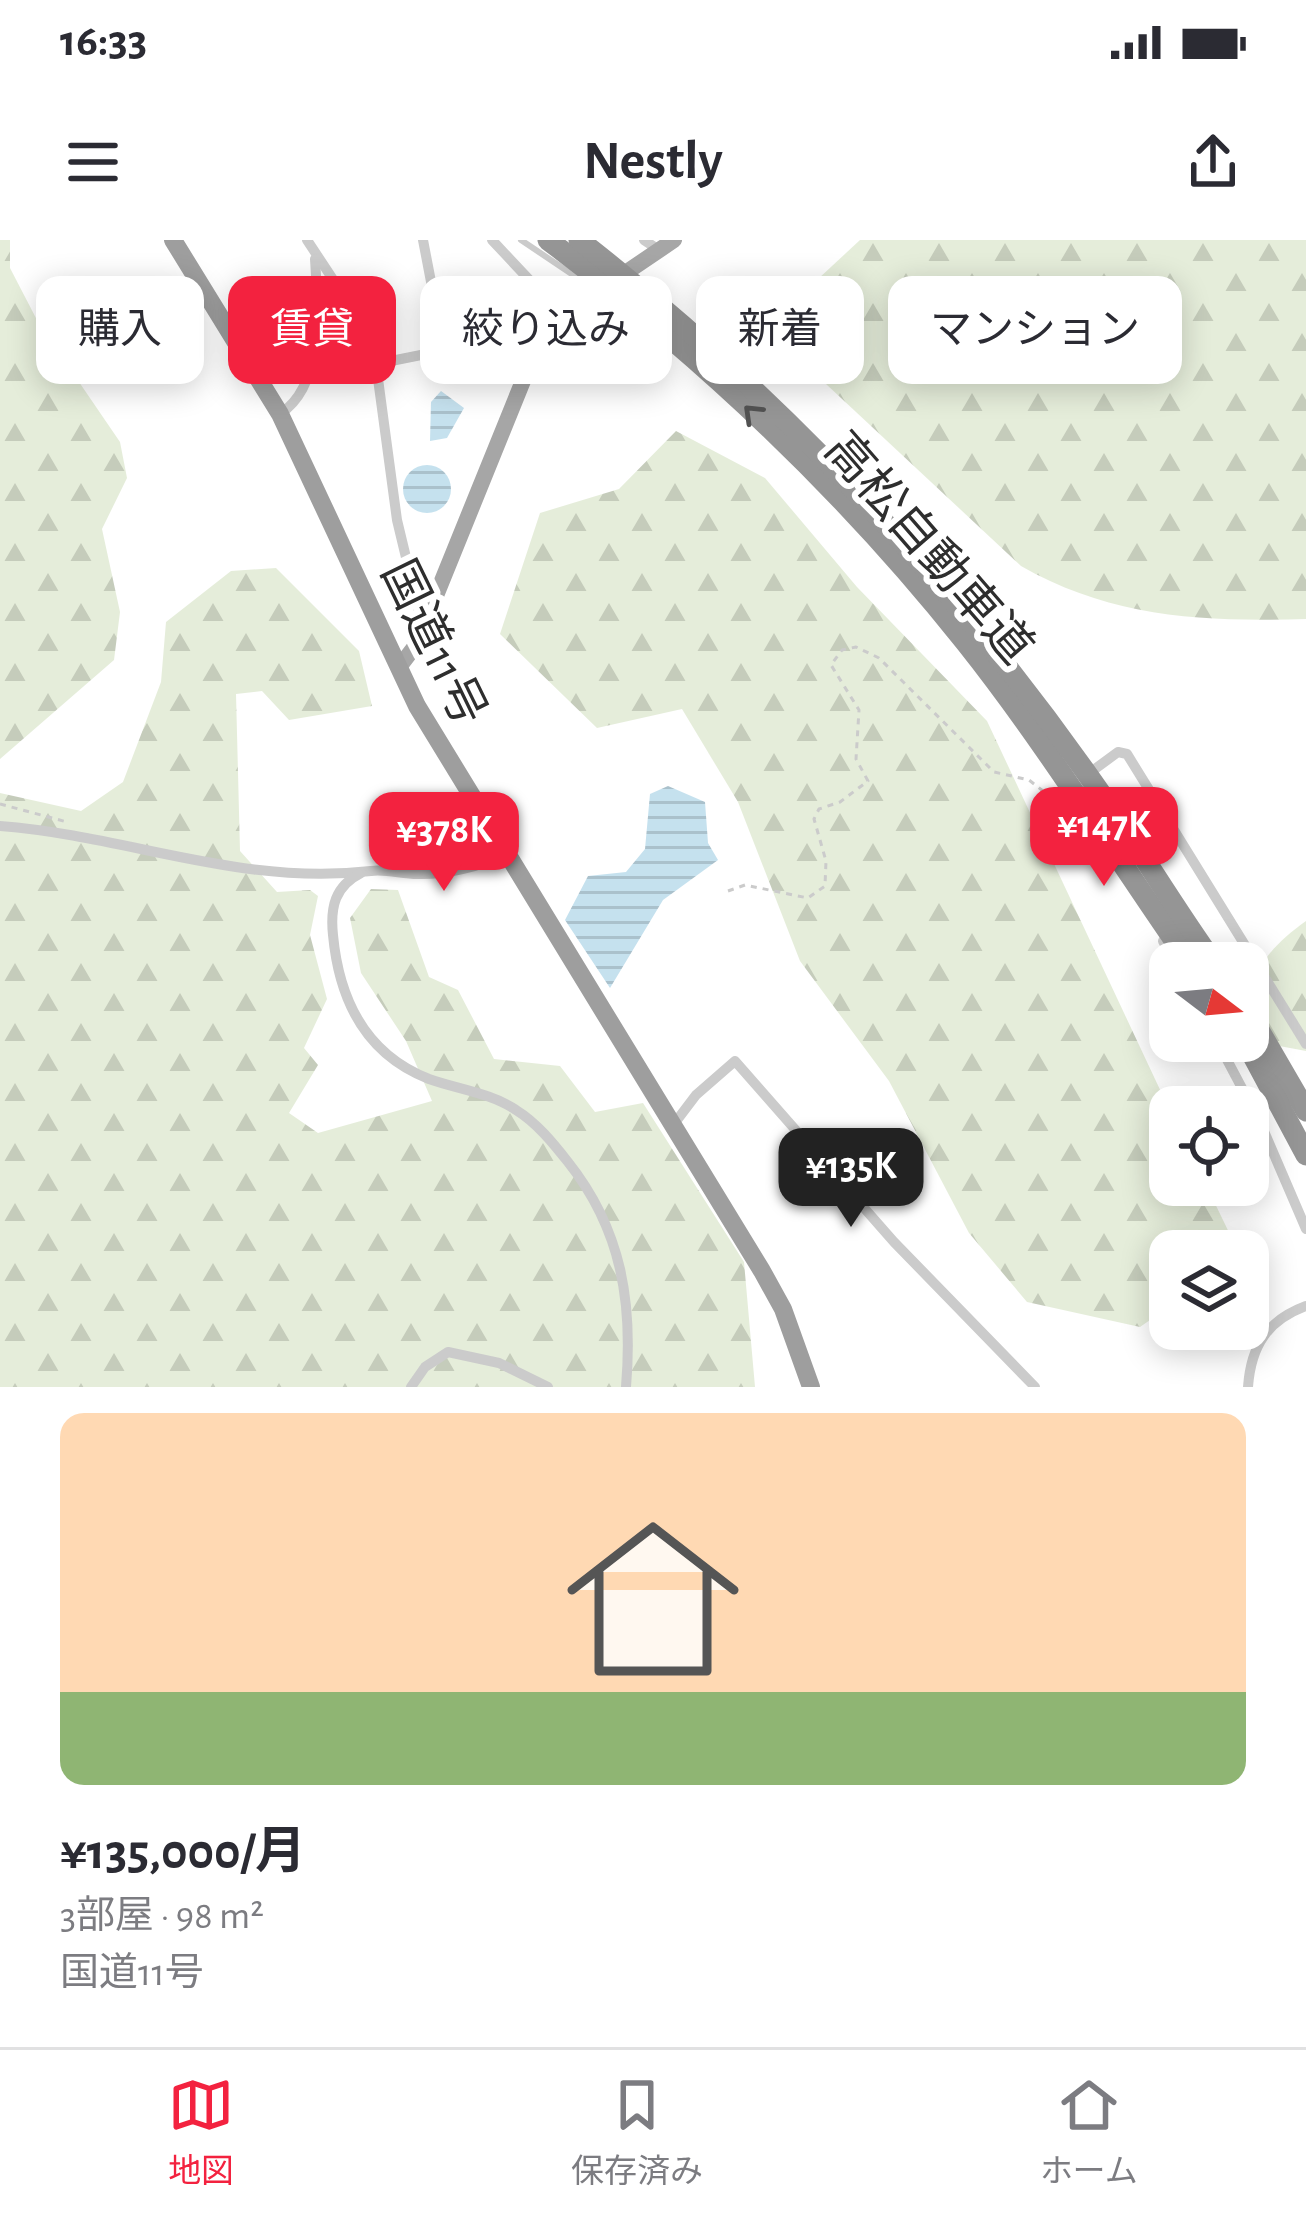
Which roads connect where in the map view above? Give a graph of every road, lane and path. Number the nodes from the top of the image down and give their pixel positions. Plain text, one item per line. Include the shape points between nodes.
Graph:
1 (173, 240) edge
2 (307, 240) edge
3 (423, 240) edge
4 (493, 240) edge
5 (521, 240) edge
6 (548, 240) edge
7 (580, 240) edge
8 (592, 240) edge
9 (658, 246) edge
10 (314, 256) junction
11 (607, 261) junction
12 (328, 276) edge
13 (526, 276) edge
14 (576, 276) edge
15 (592, 276) edge
16 (617, 276) edge
17 (672, 343) edge
18 (396, 360) edge
19 (379, 384) edge
20 (522, 384) edge
21 (280, 414) junction
22 (422, 624) junction
23 (400, 666) junction
24 (1056, 798) junction
25 (0, 804) edge
26 (0, 826) edge
27 (85, 837) junction
28 (504, 853) junction
29 (361, 873) junction
30 (728, 891) dead end
31 (1163, 942) edge
32 (1176, 942) edge
33 (1200, 942) edge
34 (1306, 1044) edge
35 (1269, 1047) edge
36 (1228, 1062) edge
37 (1256, 1062) edge
38 (1306, 1111) edge
39 (674, 1124) junction
40 (1306, 1155) edge
41 (1306, 1229) edge
42 (1306, 1306) edge
43 (412, 1387) edge
44 (548, 1387) edge
45 (626, 1387) edge
46 (811, 1387) edge
47 (1035, 1387) edge
48 (1248, 1387) edge

1 - 21 highway, 国道11号
2 - 10 street
3 - 18 street via 442,339 431,353
4 - 13 street
5 - 14 lane
6 - 15 highway, 高松自動車道
7 - 11 highway, 高松自動車道
8 - 11 lane
9 - 16 main road
10 - 12 street
10 - 21 street via 317,312 307,381 298,402
11 - 33 highway, 高松自動車道 via 749,382 871,504 1097,788
32 -> 17 highway, 高松自動車道 via 965,642 853,512
19 - 22 street
20 - 22 main road
21 - 23 highway, 国道11号
22 - 23 main road
23 - 28 highway, 国道11号
24 - 30 path via 1029,780 994,772 879,658 856,646 831,665 859,710 856,759 868,781 814,819 825,886 808,898 746,885
24 - 31 street via 1127,881
24 - 34 street via 1118,752 1127,754
25 - 27 path via 64,819
26 - 27 street
27 - 29 street via 241,872
28 - 29 street via 488,864 421,875
28 - 39 highway, 国道11号
29 - 45 street via 340,887 331,916 348,1006 383,1052 427,1078 515,1109 571,1166 622,1264 631,1331
35 - 38 highway
36 - 41 street
37 - 40 highway
39 - 46 highway, 国道11号 via 783,1309
39 - 47 street via 735,1061
42 - 48 street via 1274,1318
43 - 44 street via 448,1352 499,1363

